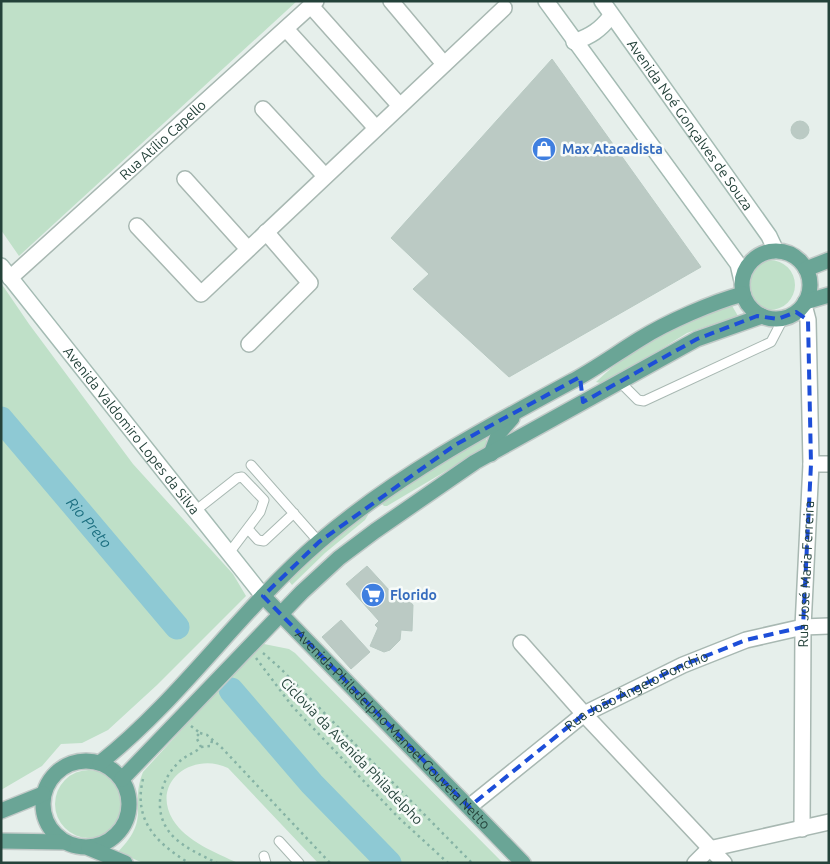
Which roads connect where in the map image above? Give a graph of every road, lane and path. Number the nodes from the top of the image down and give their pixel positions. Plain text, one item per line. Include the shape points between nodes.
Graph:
1 (391, 1) edge
2 (546, 1) edge
3 (602, 1) edge
4 (314, 3) edge
5 (504, 8) dead end
6 (611, 16) junction
7 (286, 29) junction
8 (574, 42) junction
9 (444, 64) junction
10 (400, 106) junction
11 (263, 109) dead end
12 (376, 128) junction
13 (326, 176) junction
14 (185, 180) dead end
15 (137, 226) dead end
16 (266, 232) junction
17 (248, 249) junction
18 (776, 251) junction
19 (829, 260) edge
20 (1, 266) edge
21 (806, 269) junction
22 (10, 278) junction
23 (743, 288) junction
24 (829, 296) edge
25 (799, 311) junction
26 (762, 316) junction
27 (249, 344) dead end
28 (580, 377) junction
29 (620, 382) junction
30 (518, 411) junction
31 (561, 415) junction
32 (491, 454) junction
33 (811, 464) junction
34 (829, 464) edge
35 (251, 465) dead end
36 (366, 505) junction
37 (195, 511) junction
38 (294, 513) junction
39 (383, 526) junction
40 (248, 529) junction
41 (319, 542) junction
42 (228, 553) junction
43 (263, 596) junction
44 (279, 615) junction
45 (829, 626) edge
46 (803, 627) junction
47 (521, 643) dead end
48 (251, 655) junction
49 (584, 714) junction
50 (195, 718) dead end
51 (200, 733) junction
52 (212, 739) junction
53 (201, 747) junction
54 (100, 763) junction
55 (145, 772) dead end
56 (122, 779) junction
57 (43, 794) junction
58 (469, 807) junction
59 (1, 812) edge
60 (829, 822) edge
61 (802, 829) junction
62 (1, 841) edge
63 (279, 841) dead end
64 (63, 842) junction
65 (89, 848) junction
66 (709, 849) junction
67 (125, 863) edge
68 (189, 863) edge
69 (217, 863) edge
70 (299, 863) edge
71 (330, 863) edge
72 (448, 863) edge
73 (472, 863) edge
74 (524, 863) edge
75 (695, 863) edge
76 (724, 863) edge

1 - 9 street
2 - 8 street
3 - 6 street, Avenida Noé Gonçalves de Souza
4 - 7 street, Rua Atílio Capello
4 - 10 street
5 - 9 street
6 - 8 street via 601,29
6 - 18 street, Avenida Noé Gonçalves de Souza via 769,236
7 - 12 street
7 - 22 street, Rua Atílio Capello
8 - 23 street via 738,264
9 - 10 street
10 - 12 street
11 - 13 street
12 - 13 street
13 - 16 street
14 - 17 street
15 - 17 street via 201,294
16 - 17 street
16 - 27 street via 310,283
18 - 21 main road via 795,257
18 - 23 main road via 755,258 746,270
19 - 21 main road
20 - 22 street, Avenida Valdomiro Lopes da Silva
21 - 25 main road via 810,287
22 - 37 street, Avenida Valdomiro Lopes da Silva
23 - 26 main road via 750,306
23 - 28 main road via 642,337
24 - 25 main road
25 - 26 main road
25 - 29 lane via 771,342 644,401 638,400
25 - 33 street, Rua José Maria Ferreira
26 - 29 main road via 697,339
28 - 30 main road
28 - 31 main road via 581,392
29 - 31 main road
30 - 32 main road via 499,433
30 - 36 main road via 455,445
31 - 32 main road
32 - 39 main road
33 - 34 street
33 - 46 street, Rua José Maria Ferreira
35 - 38 lane
36 - 39 main road
36 - 41 main road
37 - 40 lane via 242,477 264,500
37 - 42 street, Avenida Valdomiro Lopes da Silva
38 - 40 lane via 264,541 258,540
38 - 41 lane
39 - 44 main road via 323,572
40 - 42 lane
41 - 43 main road
42 - 43 street, Avenida Valdomiro Lopes da Silva
43 - 44 main road, Avenida Philadelpho Manoel Gouveia Netto
43 - 54 main road via 147,723
44 - 48 main road
44 - 58 main road, Avenida Philadelpho Manoel Gouveia Netto
45 - 46 street, Rua João Ângelo Ponchio
46 - 49 street, Rua João Ângelo Ponchio via 746,640 683,665
46 - 61 street, Rua José Maria Ferreira
47 - 49 street
48 - 56 main road
48 - 72 path, Ciclovia da Avenida Philadelpho via 292,706 399,818
48 - 73 path via 260,651 280,668
49 - 58 street, Rua João Ângelo Ponchio
49 - 66 street
50 - 51 path via 189,724
51 - 52 path
51 - 53 path via 196,737
52 - 53 path via 211,746
52 - 71 path
53 - 69 path via 172,771 163,784 160,806 168,829 175,838
54 - 56 main road
54 - 57 main road via 82,761 65,766 51,778
55 - 68 path via 141,814 158,840
56 - 65 main road via 129,796 129,814 125,823 107,843
57 - 59 main road
57 - 64 main road via 46,821
58 - 74 main road, Avenida Philadelpho Manoel Gouveia Netto
60 - 61 street
61 - 66 street
62 - 64 main road
63 - 70 lane
64 - 65 main road
65 - 67 main road
66 - 75 street
66 - 76 street

